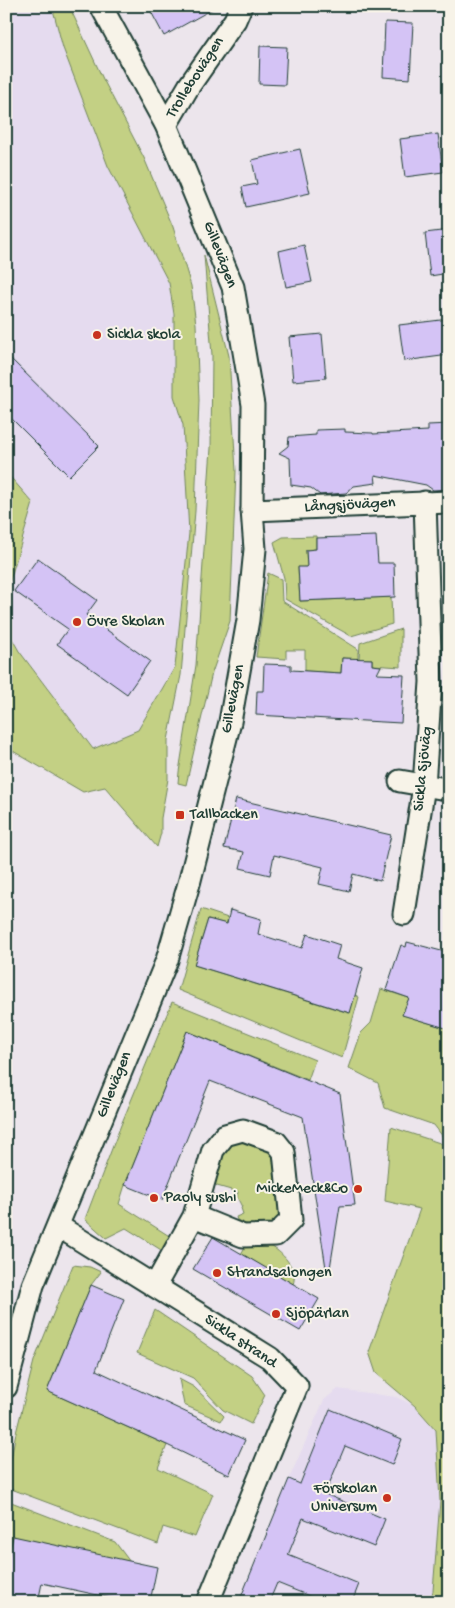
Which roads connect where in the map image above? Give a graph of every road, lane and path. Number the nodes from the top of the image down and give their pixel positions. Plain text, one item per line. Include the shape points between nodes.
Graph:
1 (101, 6) edge
2 (241, 6) edge
3 (166, 125) junction
4 (425, 502) junction
5 (449, 502) edge
6 (252, 510) junction
7 (400, 781) dead end
8 (424, 786) junction
9 (446, 789) dead end
10 (404, 914) dead end
11 (194, 1216) junction
12 (58, 1226) junction
13 (156, 1286) junction
14 (6, 1386) edge
15 (208, 1602) edge

1 - 3 street, Gillevägen
2 - 3 street, Trollebovägen
3 - 6 street, Gillevägen via 233,287 253,405
4 - 5 street, Långsjövägen
4 - 6 street, Långsjövägen
4 - 8 street, Sickla Sjöväg via 431,682
6 - 12 street, Gillevägen via 255,549 248,620 230,722 183,908 167,960
7 - 8 street
8 - 9 street
8 - 10 street, Sickla Sjöväg
11 - 11 street via 243,1236 276,1235 291,1220 284,1152 276,1142 243,1130 225,1135 213,1150
11 - 13 street
12 - 13 street, Sickla strand
12 - 14 street, Gillevägen via 33,1285
13 - 15 street, Sickla strand via 270,1358 297,1386

